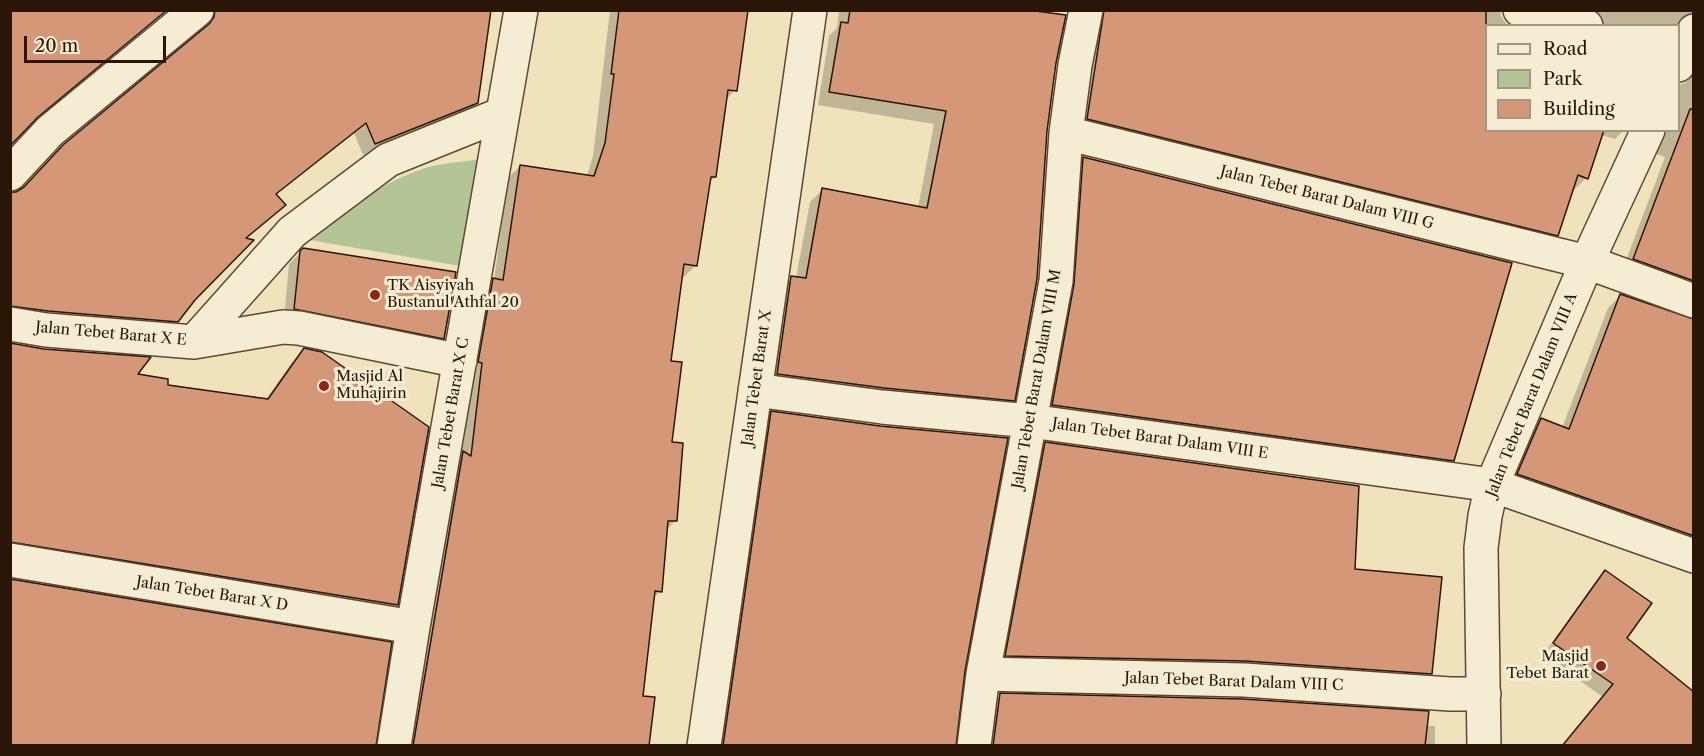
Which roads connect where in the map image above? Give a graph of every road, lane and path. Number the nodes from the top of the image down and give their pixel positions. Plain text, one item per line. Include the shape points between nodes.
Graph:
1 (197, 10) edge
2 (521, 10) edge
3 (810, 10) edge
4 (1086, 10) edge
5 (1520, 10) edge
6 (1578, 24) edge
7 (502, 114) junction
8 (1647, 132) edge
9 (1066, 133) junction
10 (10, 174) edge
11 (1587, 262) junction
12 (1694, 301) edge
13 (10, 324) edge
14 (194, 342) junction
15 (460, 361) junction
16 (755, 390) junction
17 (1030, 421) junction
18 (1492, 485) junction
19 (1694, 556) edge
20 (10, 560) edge
21 (413, 627) junction
22 (983, 674) junction
23 (1484, 694) junction
24 (394, 746) edge
25 (704, 746) edge
26 (974, 746) edge
27 (1484, 746) edge

1 - 10 street via 50,131
2 - 7 street, Jalan Tebet Barat X C
3 - 16 street, Jalan Tebet Barat X
4 - 9 street, Jalan Tebet Barat Dalam VIII M
5 - 6 street
7 - 14 street via 388,160 292,232
7 - 15 street, Jalan Tebet Barat X C
8 - 11 street, Jalan Tebet Barat Dalam VIII A
9 - 11 street, Jalan Tebet Barat Dalam VIII G
9 - 17 street, Jalan Tebet Barat Dalam VIII M via 1056,281
11 - 12 street, Jalan Tebet Barat Dalam VIII G
11 - 18 street, Jalan Tebet Barat Dalam VIII A
13 - 14 street, Jalan Tebet Barat X E
14 - 15 street, Jalan Tebet Barat X E via 283,327 299,328
15 - 21 street, Jalan Tebet Barat X C
16 - 17 street, Jalan Tebet Barat Dalam VIII E
16 - 25 street, Jalan Tebet Barat X
17 - 18 street, Jalan Tebet Barat Dalam VIII E
17 - 22 street, Jalan Tebet Barat Dalam VIII M
18 - 19 street, Jalan Tebet Barat Dalam VIII E
18 - 23 street, Jalan Tebet Barat Dalam VIII A via 1481,548
20 - 21 street, Jalan Tebet Barat X D
21 - 24 street, Jalan Tebet Barat X C
22 - 23 street, Jalan Tebet Barat Dalam VIII C via 1244,680
22 - 26 street, Jalan Tebet Barat Dalam VIII M
23 - 27 street, Jalan Tebet Barat Dalam VIII A

